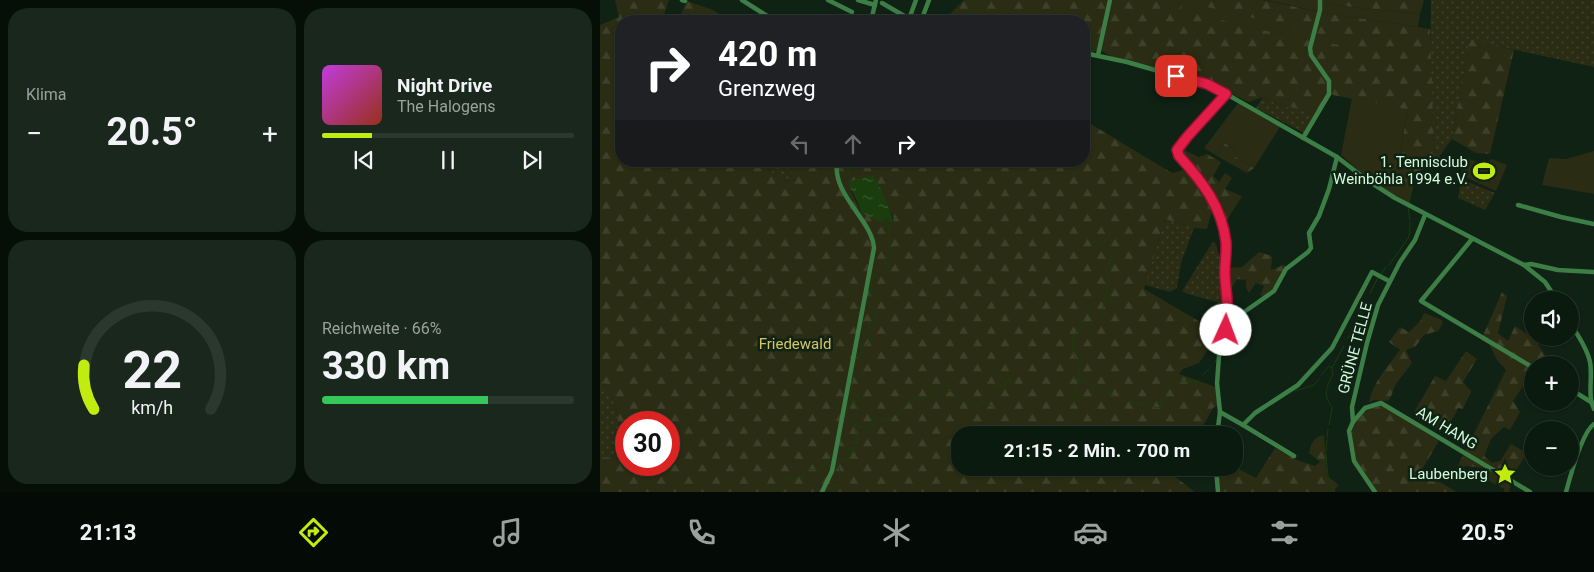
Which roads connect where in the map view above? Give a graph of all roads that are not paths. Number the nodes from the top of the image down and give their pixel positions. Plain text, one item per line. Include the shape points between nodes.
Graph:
1 (742, 0) edge
2 (828, 0) edge
3 (858, 0) edge
4 (916, 0) edge
5 (929, 0) edge
6 (1110, 0) edge
7 (1320, 0) edge
8 (875, 3) edge
9 (882, 3) dead end
10 (852, 12) dead end
11 (766, 15) edge
12 (902, 15) edge
13 (912, 15) edge
14 (923, 15) edge
15 (1090, 53) edge
16 (1098, 55) junction
17 (1226, 94) junction
18 (1303, 138) junction
19 (1337, 157) junction
20 (838, 167) edge
21 (1518, 204) dead end
22 (1425, 215) junction
23 (1594, 224) edge
24 (1472, 239) junction
25 (1524, 265) junction
26 (1594, 272) edge
27 (1389, 281) junction
28 (1552, 291) edge
29 (1226, 330) junction
30 (1579, 338) edge
31 (1524, 362) edge
32 (1579, 395) edge
33 (1591, 402) junction
34 (1594, 409) edge
35 (1220, 412) junction
36 (1353, 422) junction
37 (1594, 424) edge
38 (1218, 426) edge
39 (1243, 426) junction
40 (1294, 456) dead end
41 (1217, 476) edge
42 (822, 492) edge
43 (1218, 492) edge
44 (1375, 492) edge
45 (1530, 492) edge
46 (1566, 492) edge

1 - 11 street
2 - 10 street
3 - 8 street
4 - 13 street
5 - 14 street
6 - 16 street
7 - 18 street via 1310,48 1311,55 1329,81 1329,94
9 - 12 street
15 - 16 street
16 - 17 street via 1200,82
17 - 18 street
17 - 29 street via 1177,150 1212,197 1221,218 1226,243
18 - 19 street
19 - 22 street via 1377,187
19 - 29 street via 1329,189 1309,233 1308,252 1286,270 1274,291 1237,317
20 - 42 street via 842,189 871,235 874,248 832,471
21 - 23 street
22 - 24 street
22 - 27 street, GRÜNE TELLE via 1415,240
24 - 25 street
24 - 31 street via 1421,301
25 - 26 street
25 - 28 street
27 - 36 street, GRÜNE TELLE via 1367,343 1352,407
27 - 39 street via 1372,272 1332,348 1298,385 1255,413
29 - 35 street via 1219,356 1217,383
30 - 33 street via 1590,362
32 - 33 street
33 - 34 street
35 - 38 street
35 - 39 street
36 - 44 street, GRÜNE TELLE via 1349,432 1354,461
36 - 45 street, AM HANG via 1364,408 1381,403
37 - 46 street via 1577,456
39 - 40 street
41 - 43 street

